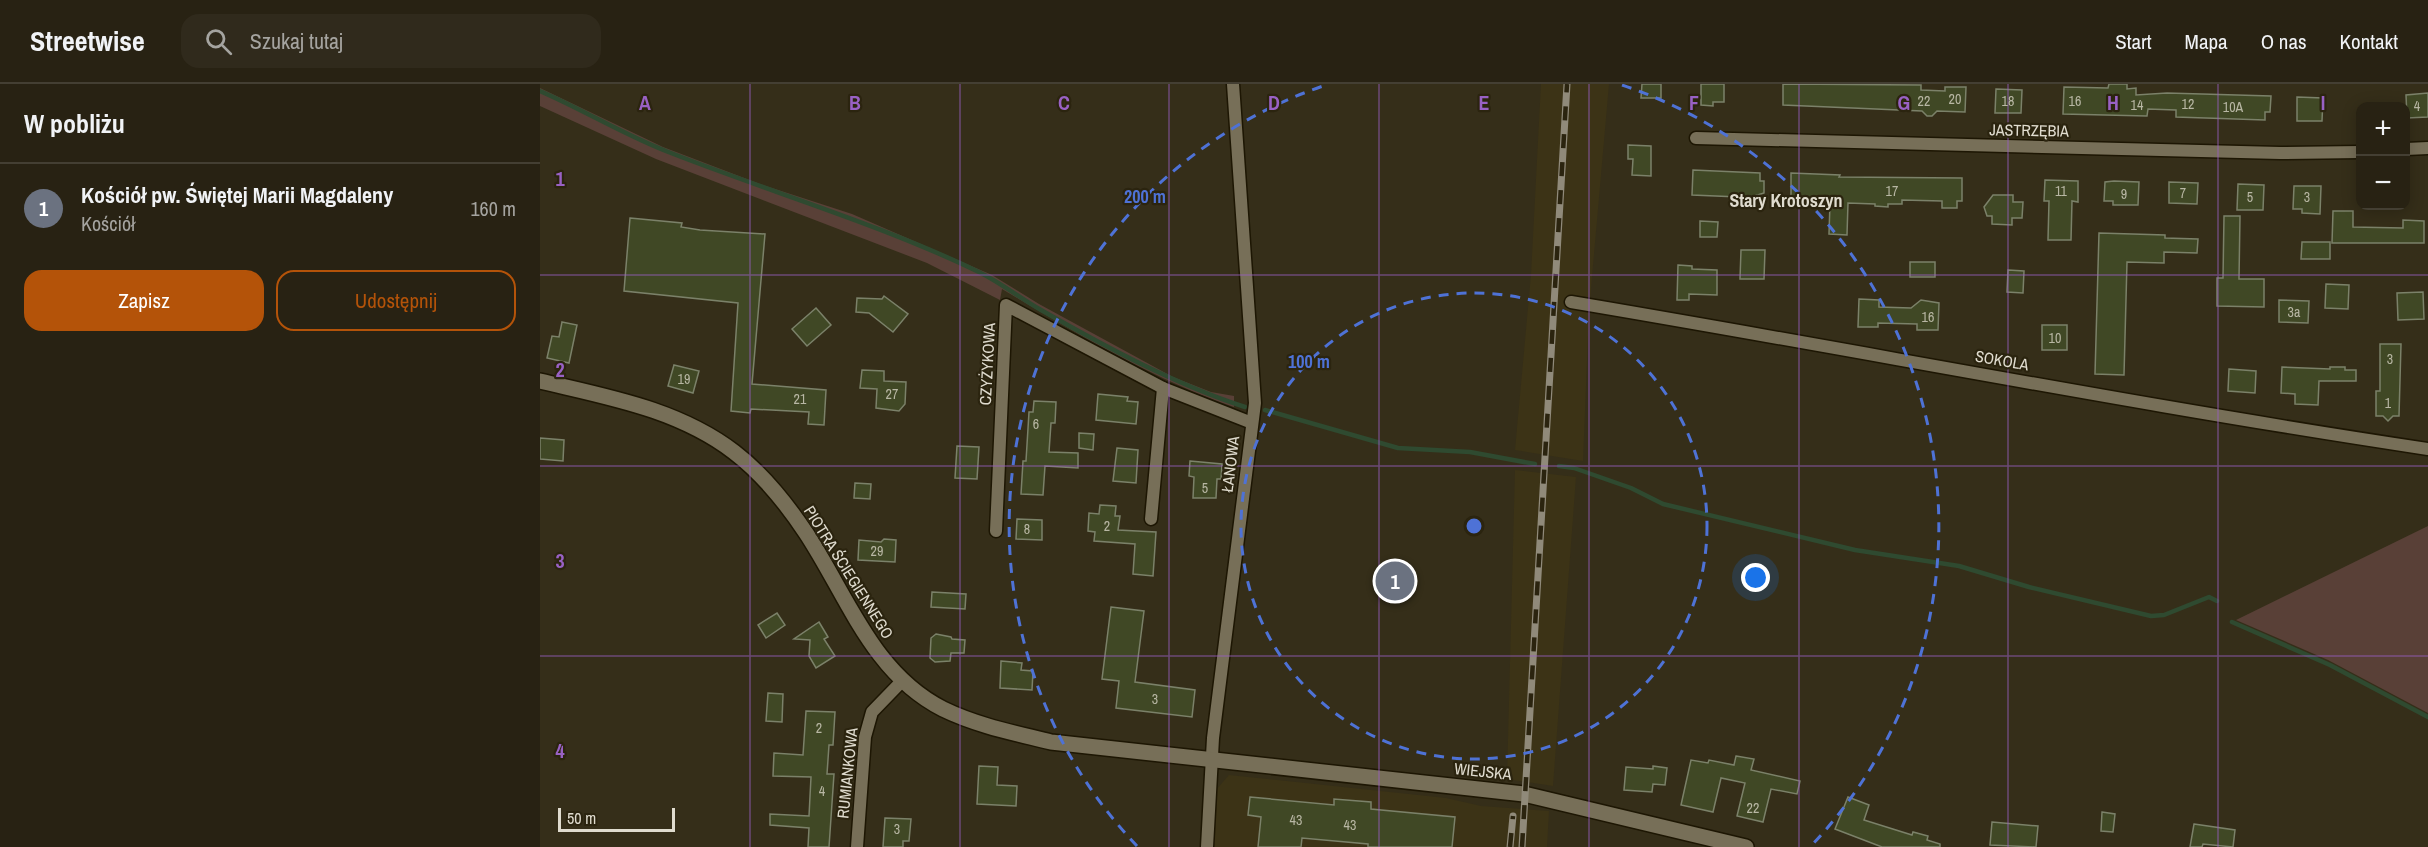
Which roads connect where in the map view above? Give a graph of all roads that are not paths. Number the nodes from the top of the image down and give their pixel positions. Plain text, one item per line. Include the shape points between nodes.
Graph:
1 (1233, 84) edge
2 (1696, 138) dead end
3 (2428, 148) edge
4 (2410, 149) edge
5 (2356, 152) edge
6 (1571, 302) dead end
7 (540, 381) edge
8 (1163, 388) junction
9 (1252, 423) junction
10 (2428, 449) edge
11 (1151, 519) dead end
12 (996, 531) dead end
13 (903, 680) junction
14 (1211, 759) junction
15 (857, 847) edge
16 (1207, 847) edge
17 (1746, 847) edge

1 - 9 street, ŁANOWA via 1255,403
2 - 5 street, JASTRZĘBIA
3 - 4 street
6 - 10 street, SOKOLA
7 - 13 street, PIOTRA ŚCIEGIENNEGO via 658,412 706,433 735,452 778,495 806,534 856,622
8 - 9 street, CZYŻYKOWA
8 - 11 street
8 - 12 street, CZYŻYKOWA via 1006,305
9 - 14 street, ŁANOWA
13 - 14 street, PIOTRA ŚCIEGIENNEGO via 942,708 981,725 1051,742
13 - 15 street, RUMIANKOWA via 872,712 867,729
14 - 16 street, ŁANOWA
14 - 17 street, WIEJSKA via 1524,794

